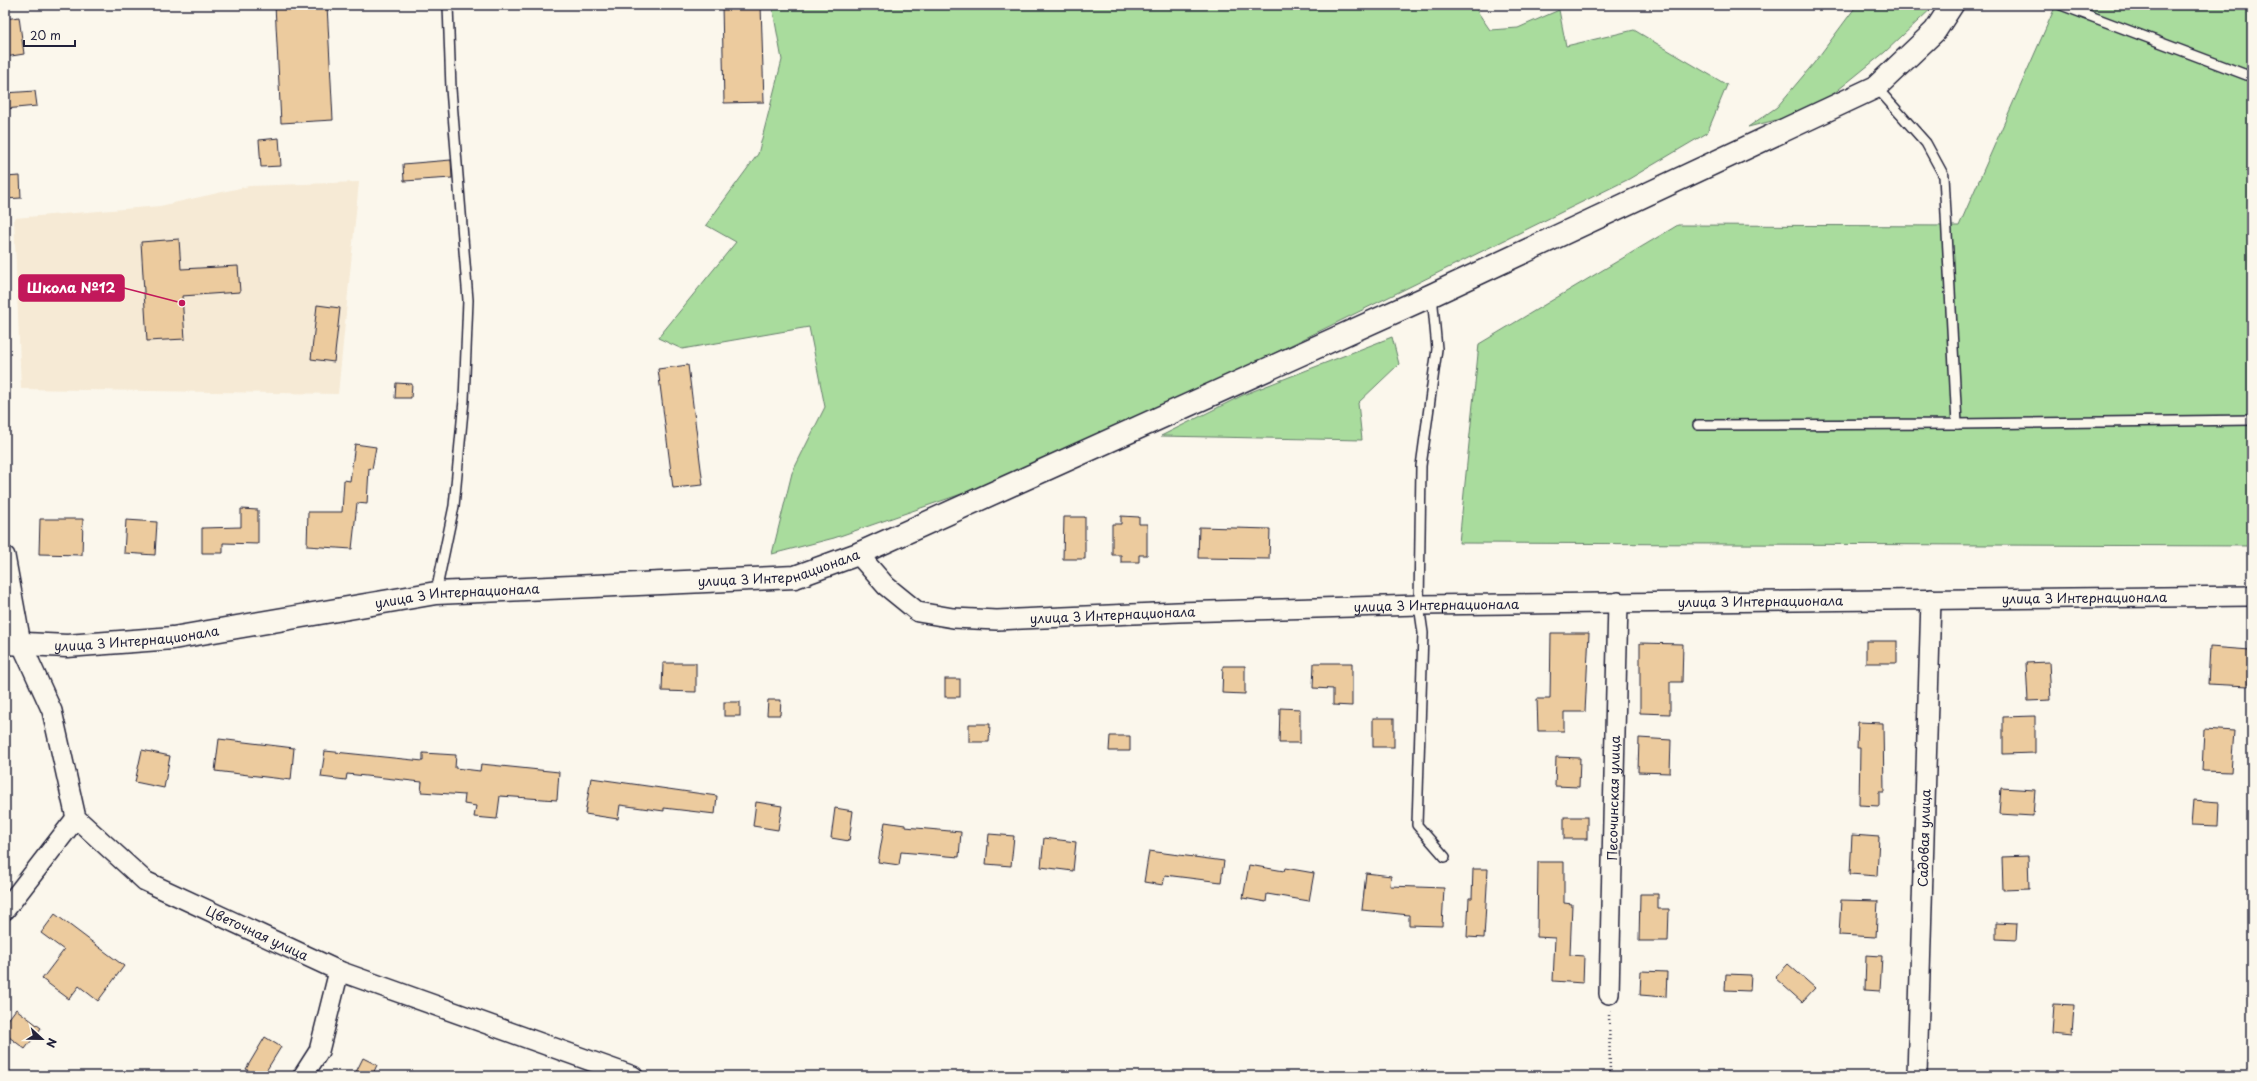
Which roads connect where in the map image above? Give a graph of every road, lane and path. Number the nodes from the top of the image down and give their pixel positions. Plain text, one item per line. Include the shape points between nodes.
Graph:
1 (448, 5) edge
2 (1952, 5) edge
3 (2061, 5) edge
4 (2252, 77) edge
5 (1876, 87) junction
6 (1432, 295) junction
7 (2252, 420) edge
8 (1957, 424) junction
9 (1698, 425) dead end
10 (858, 554) junction
11 (5, 556) edge
12 (436, 592) junction
13 (2252, 596) edge
14 (1931, 599) junction
15 (1618, 602) junction
16 (1419, 604) junction
17 (13, 643) edge
18 (76, 818) junction
19 (1445, 857) dead end
20 (5, 910) edge
21 (339, 971) junction
22 (1609, 994) joint
23 (628, 1075) edge
24 (303, 1076) edge
25 (1610, 1076) edge
26 (1917, 1076) edge

1 - 12 lane via 451,89 468,300 464,400 454,506
2 - 5 street via 1935,31
3 - 4 lane
5 - 6 street
5 - 8 lane via 1926,143 1944,176
6 - 10 street
6 - 16 lane via 1437,349 1421,466
7 - 8 lane
8 - 9 lane
10 - 12 street, улица 3 Интернационала via 795,578
10 - 16 street, улица 3 Интернационала via 886,586 918,612 953,618 997,620
11 - 17 street
12 - 17 street, улица 3 Интернационала via 173,638 67,646
13 - 14 street, улица 3 Интернационала
14 - 15 street, улица 3 Интернационала
14 - 26 street, Садовая улица
15 - 16 street, улица 3 Интернационала
15 - 22 street, Песочинская улица
16 - 19 lane via 1423,633 1417,825
17 - 18 street via 52,711
18 - 20 street
18 - 21 street, Цветочная улица via 145,881
21 - 23 street, Цветочная улица
21 - 24 street via 319,1051
22 - 25 path

